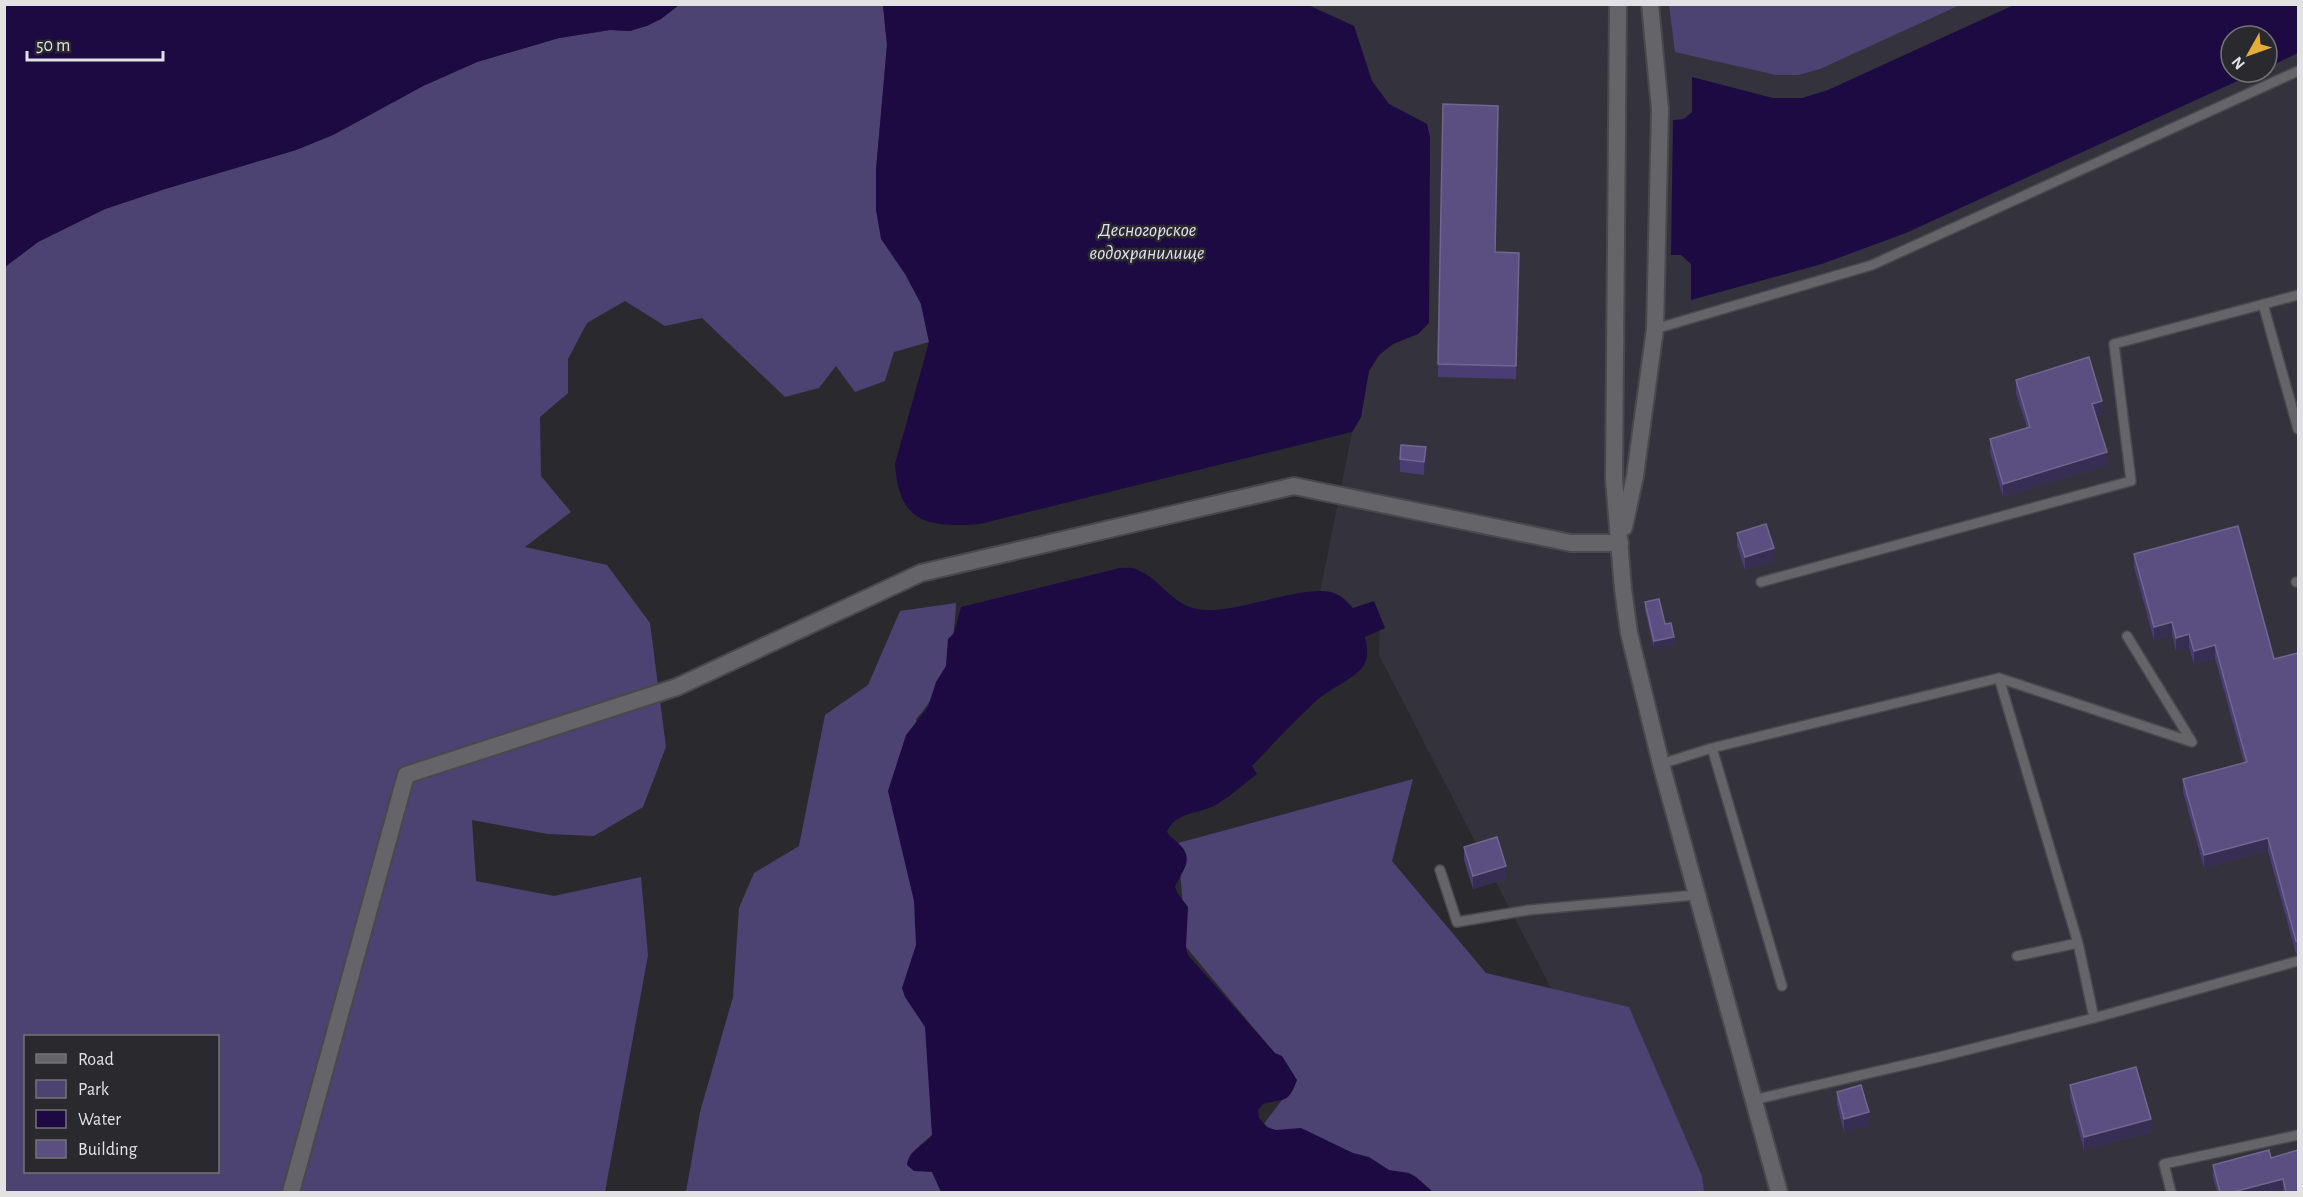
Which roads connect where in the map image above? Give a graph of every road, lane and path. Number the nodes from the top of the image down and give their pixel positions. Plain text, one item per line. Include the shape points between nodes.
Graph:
1 (1618, 4) edge
2 (1650, 4) edge
3 (2298, 71) edge
4 (2298, 295) edge
5 (2263, 304) junction
6 (1655, 329) junction
7 (2298, 429) edge
8 (1620, 543) junction
9 (1761, 582) dead end
10 (2127, 636) dead end
11 (1999, 678) junction
12 (1712, 748) junction
13 (1661, 764) junction
14 (1440, 870) dead end
15 (1696, 895) junction
16 (2078, 943) junction
17 (2017, 956) dead end
18 (2298, 962) edge
19 (1782, 986) dead end
20 (2094, 1018) junction
21 (1754, 1100) junction
22 (2298, 1135) edge
23 (291, 1192) edge
24 (1779, 1192) edge
25 (2171, 1192) edge

1 - 8 street via 1614,479
2 - 6 street via 1660,109
3 - 6 lane via 1872,265
4 - 5 lane
5 - 7 lane
5 - 9 lane via 2114,344 2131,481
6 - 8 street via 1635,476
8 - 13 street via 1629,633
8 - 23 street via 1571,543 1294,486 921,573 677,687 406,775
10 - 11 lane via 2192,742
11 - 12 lane
11 - 16 lane
12 - 13 lane
12 - 19 lane
13 - 15 street
14 - 15 lane via 1457,921 1529,910
15 - 21 street
16 - 17 lane
16 - 20 lane
18 - 20 lane
20 - 21 lane
21 - 24 street
22 - 25 lane via 2164,1164

